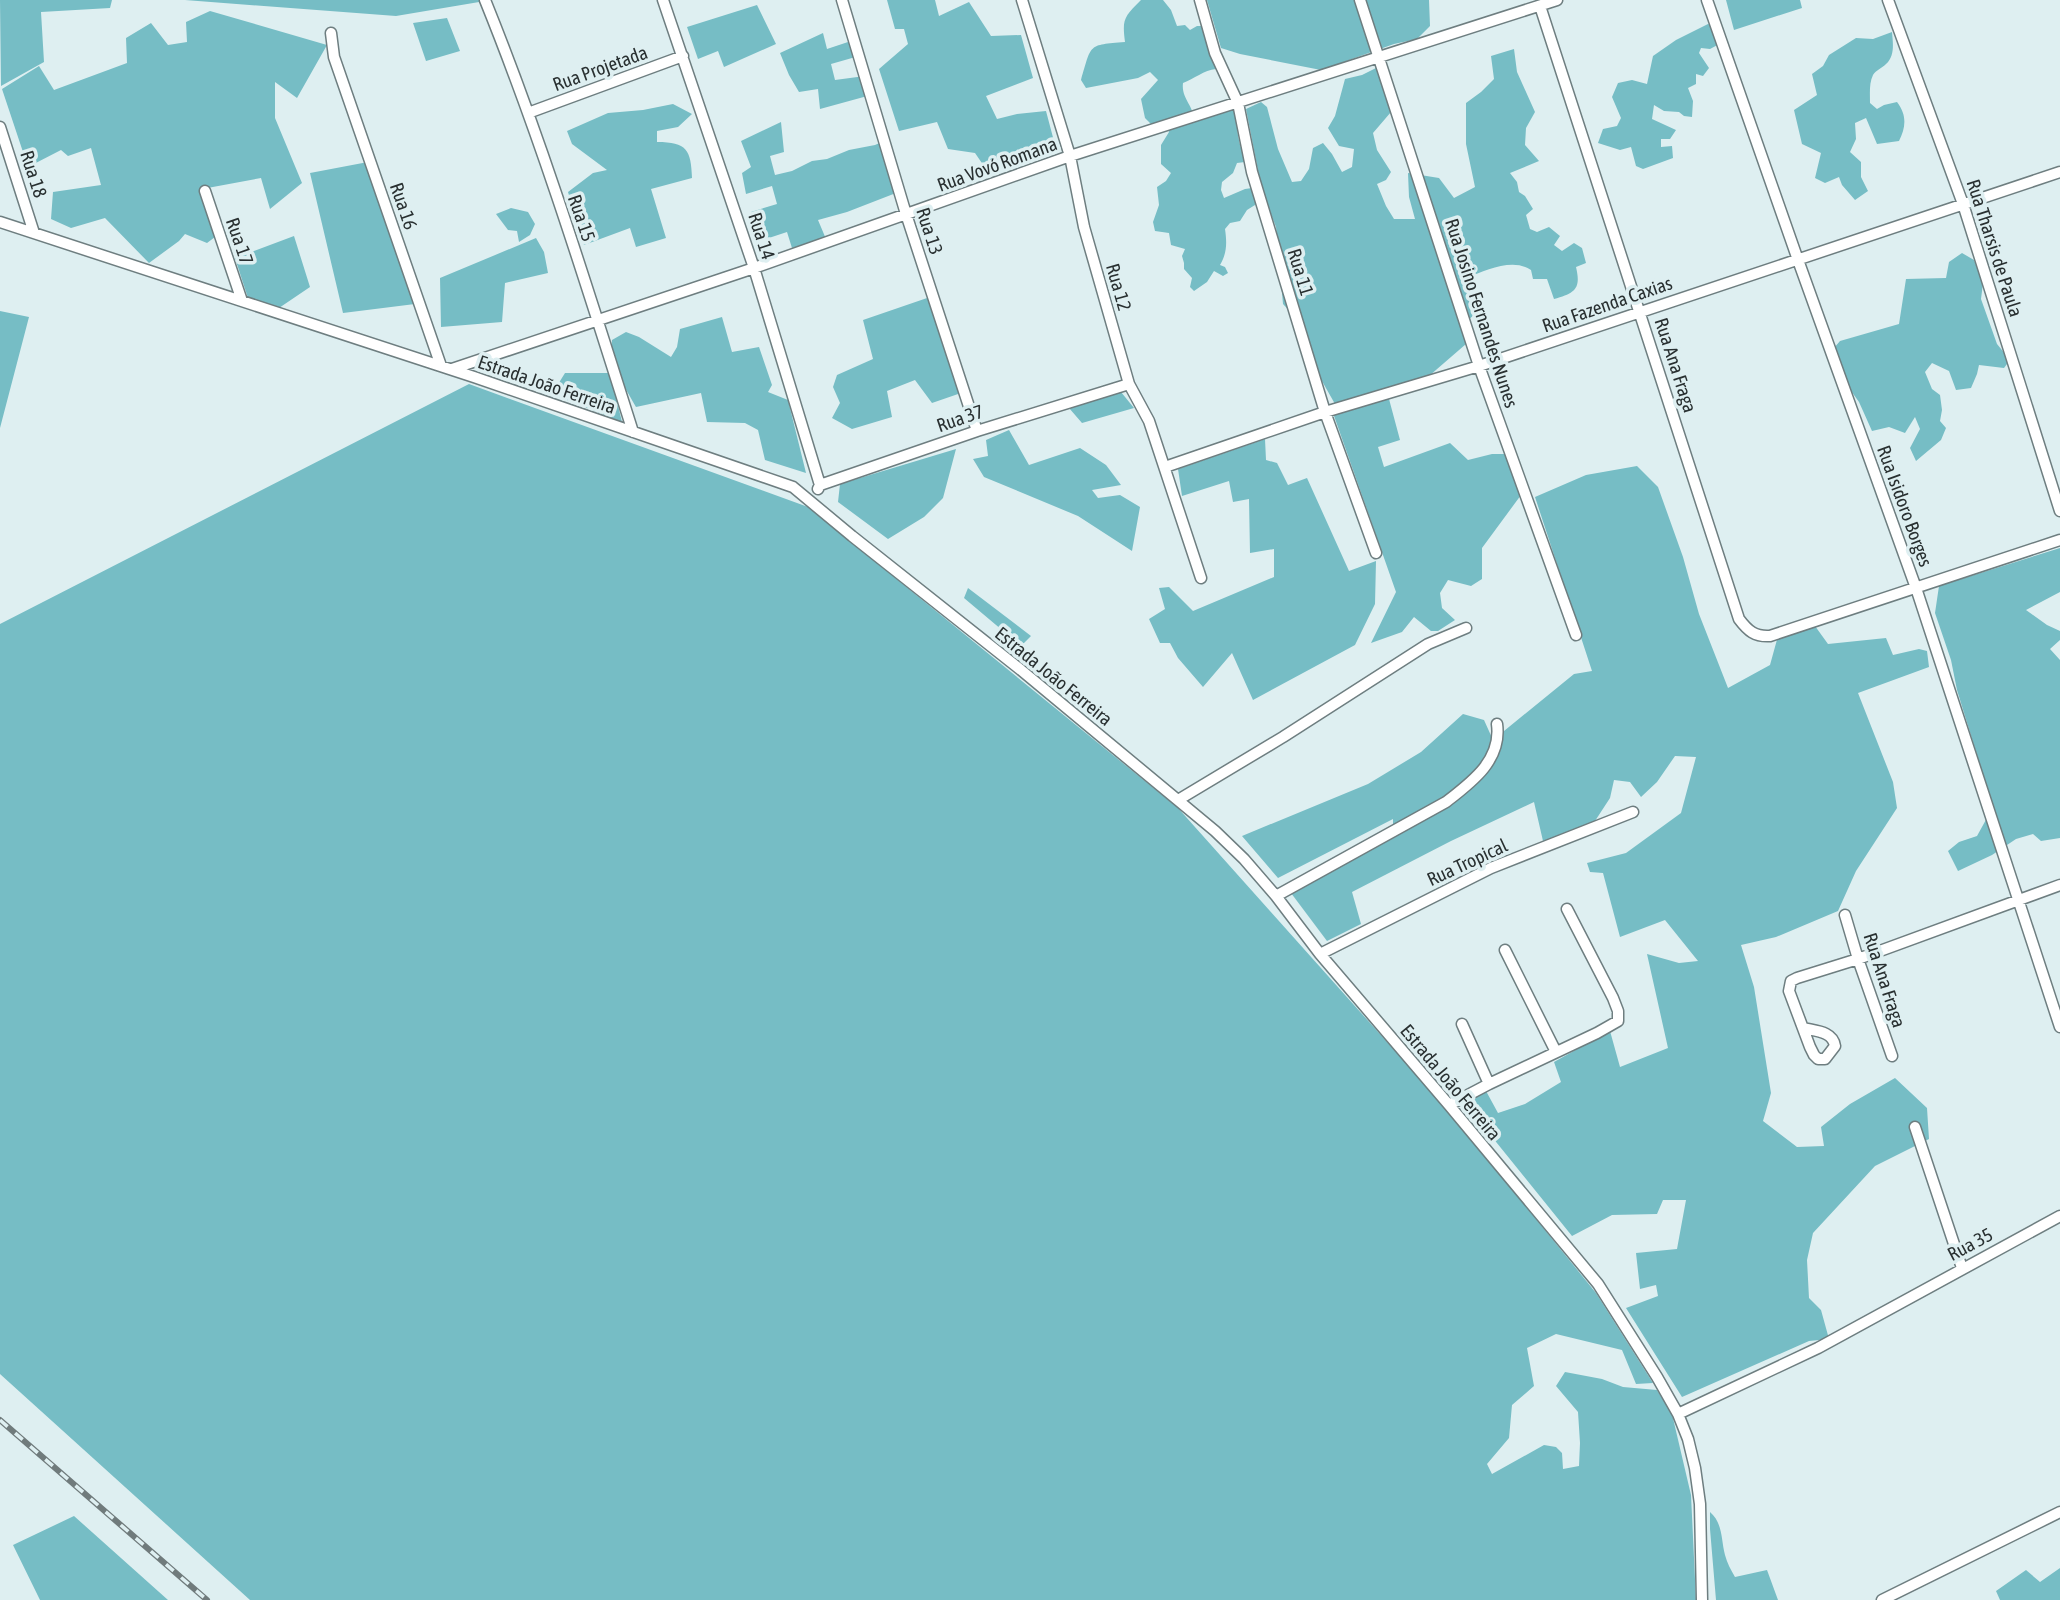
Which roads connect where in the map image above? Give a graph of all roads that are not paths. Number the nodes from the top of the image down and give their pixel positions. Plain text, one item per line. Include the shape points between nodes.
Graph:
1 (485, 0) edge
2 (663, 0) edge
3 (842, 0) edge
4 (1022, 0) edge
5 (1200, 0) edge
6 (1360, 0) edge
7 (1557, 0) edge
8 (1707, 0) edge
9 (1888, 0) edge
10 (1540, 6) junction
11 (331, 33) dead end
12 (683, 57) junction
13 (1380, 58) junction
14 (1238, 103) junction
15 (528, 113) junction
16 (0, 127) edge
17 (1070, 156) junction
18 (2060, 172) edge
19 (205, 191) dead end
20 (1963, 204) junction
21 (906, 215) junction
22 (0, 222) edge
23 (34, 233) junction
24 (1798, 260) junction
25 (754, 268) junction
26 (242, 301) junction
27 (1640, 311) junction
28 (597, 319) junction
29 (1479, 366) junction
30 (447, 368) junction
31 (1129, 384) junction
32 (1325, 412) junction
33 (977, 430) junction
34 (633, 432) junction
35 (1165, 467) junction
36 (820, 485) junction
37 (811, 501) junction
38 (2060, 511) edge
39 (2060, 540) edge
40 (1376, 553) dead end
41 (1201, 578) dead end
42 (1916, 588) junction
43 (1466, 628) dead end
44 (1576, 635) dead end
45 (1497, 724) dead end
46 (1178, 800) junction
47 (1633, 812) dead end
48 (2060, 886) edge
49 (1276, 896) junction
50 (2018, 900) junction
51 (1567, 909) dead end
52 (1845, 915) dead end
53 (1505, 950) dead end
54 (1320, 954) junction
55 (1858, 959) junction
56 (1462, 1024) dead end
57 (2060, 1027) edge
58 (1803, 1028) dead end
59 (1556, 1052) junction
60 (1892, 1056) dead end
61 (1489, 1084) junction
62 (1450, 1105) junction
63 (1916, 1127) dead end
64 (2060, 1216) edge
65 (1962, 1268) junction
66 (1678, 1414) junction
67 (2060, 1512) edge
68 (1702, 1600) edge
69 (1882, 1600) edge

1 - 15 street, Rua 15
2 - 12 street, Rua 14
3 - 21 street, Rua 13
4 - 17 street, Rua 12
5 - 14 street, Rua 11 via 1215,53
6 - 13 street, Rua Josino Fernandes Nunes
7 - 10 street, Rua Vovó Romana
8 - 24 street, Rua Isidoro Borges
9 - 20 street, Rua Tharsis de Paula
10 - 13 street, Rua Vovó Romana
10 - 27 street, Rua Ana Fraga
11 - 30 street, Rua 16 via 334,57
12 - 15 street, Rua Projetada
12 - 25 street, Rua 14
13 - 14 street, Rua Vovó Romana
13 - 29 street, Rua Josino Fernandes Nunes
14 - 17 street, Rua Vovó Romana
14 - 32 street, Rua 11 via 1252,172
15 - 28 street, Rua 15
16 - 23 street, Rua 18
17 - 21 street, Rua Vovó Romana
17 - 31 street, Rua 12 via 1084,227
18 - 20 street, Rua Fazenda Caxias
19 - 26 street, Rua 17
20 - 24 street, Rua Fazenda Caxias
20 - 38 street, Rua Tharsis de Paula
21 - 25 street, Rua Vovó Romana
21 - 33 street, Rua 13
22 - 23 street, Estrada João Ferreira
23 - 26 street, Estrada João Ferreira
24 - 27 street, Rua Fazenda Caxias
24 - 42 street, Rua Isidoro Borges
25 - 28 street, Rua Vovó Romana
25 - 36 street, Rua 14
26 - 30 street, Estrada João Ferreira
27 - 29 street, Rua Fazenda Caxias
27 - 42 street, Rua Ana Fraga via 1740,619 1748,631 1770,636
28 - 30 street, Rua Vovó Romana
28 - 34 street, Rua 15
29 - 32 street, Rua Fazenda Caxias
29 - 44 street, Rua Josino Fernandes Nunes
30 - 34 street, Estrada João Ferreira
31 - 33 street, Rua 37
31 - 35 street, Rua 12 via 1149,421
32 - 35 street, Rua Fazenda Caxias
32 - 40 street, Rua 11
33 - 36 street, Rua 37
34 - 37 street, Estrada João Ferreira via 780,481
35 - 41 street, Rua 12
36 - 37 street
37 - 46 street, Estrada João Ferreira
39 - 42 street
42 - 50 street, Rua Isidoro Borges
43 - 46 street via 1428,644
45 - 49 street via 1492,758 1465,788
46 - 49 street, Estrada João Ferreira via 1244,859
47 - 54 street, Rua Tropical via 1491,868
48 - 50 street
49 - 54 street, Estrada João Ferreira
50 - 55 street
50 - 57 street, Rua Isidoro Borges
51 - 59 street via 1618,1016 1616,1023
52 - 55 street, Rua Ana Fraga
53 - 59 street
54 - 62 street, Estrada João Ferreira
55 - 58 street via 1791,981 1789,991
55 - 60 street, Rua Ana Fraga
56 - 61 street
59 - 61 street
61 - 62 street
62 - 66 street, Estrada João Ferreira via 1598,1284
63 - 65 street
64 - 65 street, Rua 35
65 - 66 street, Rua 35 via 1818,1348
66 - 68 street, Estrada João Ferreira via 1698,1484
67 - 69 street

